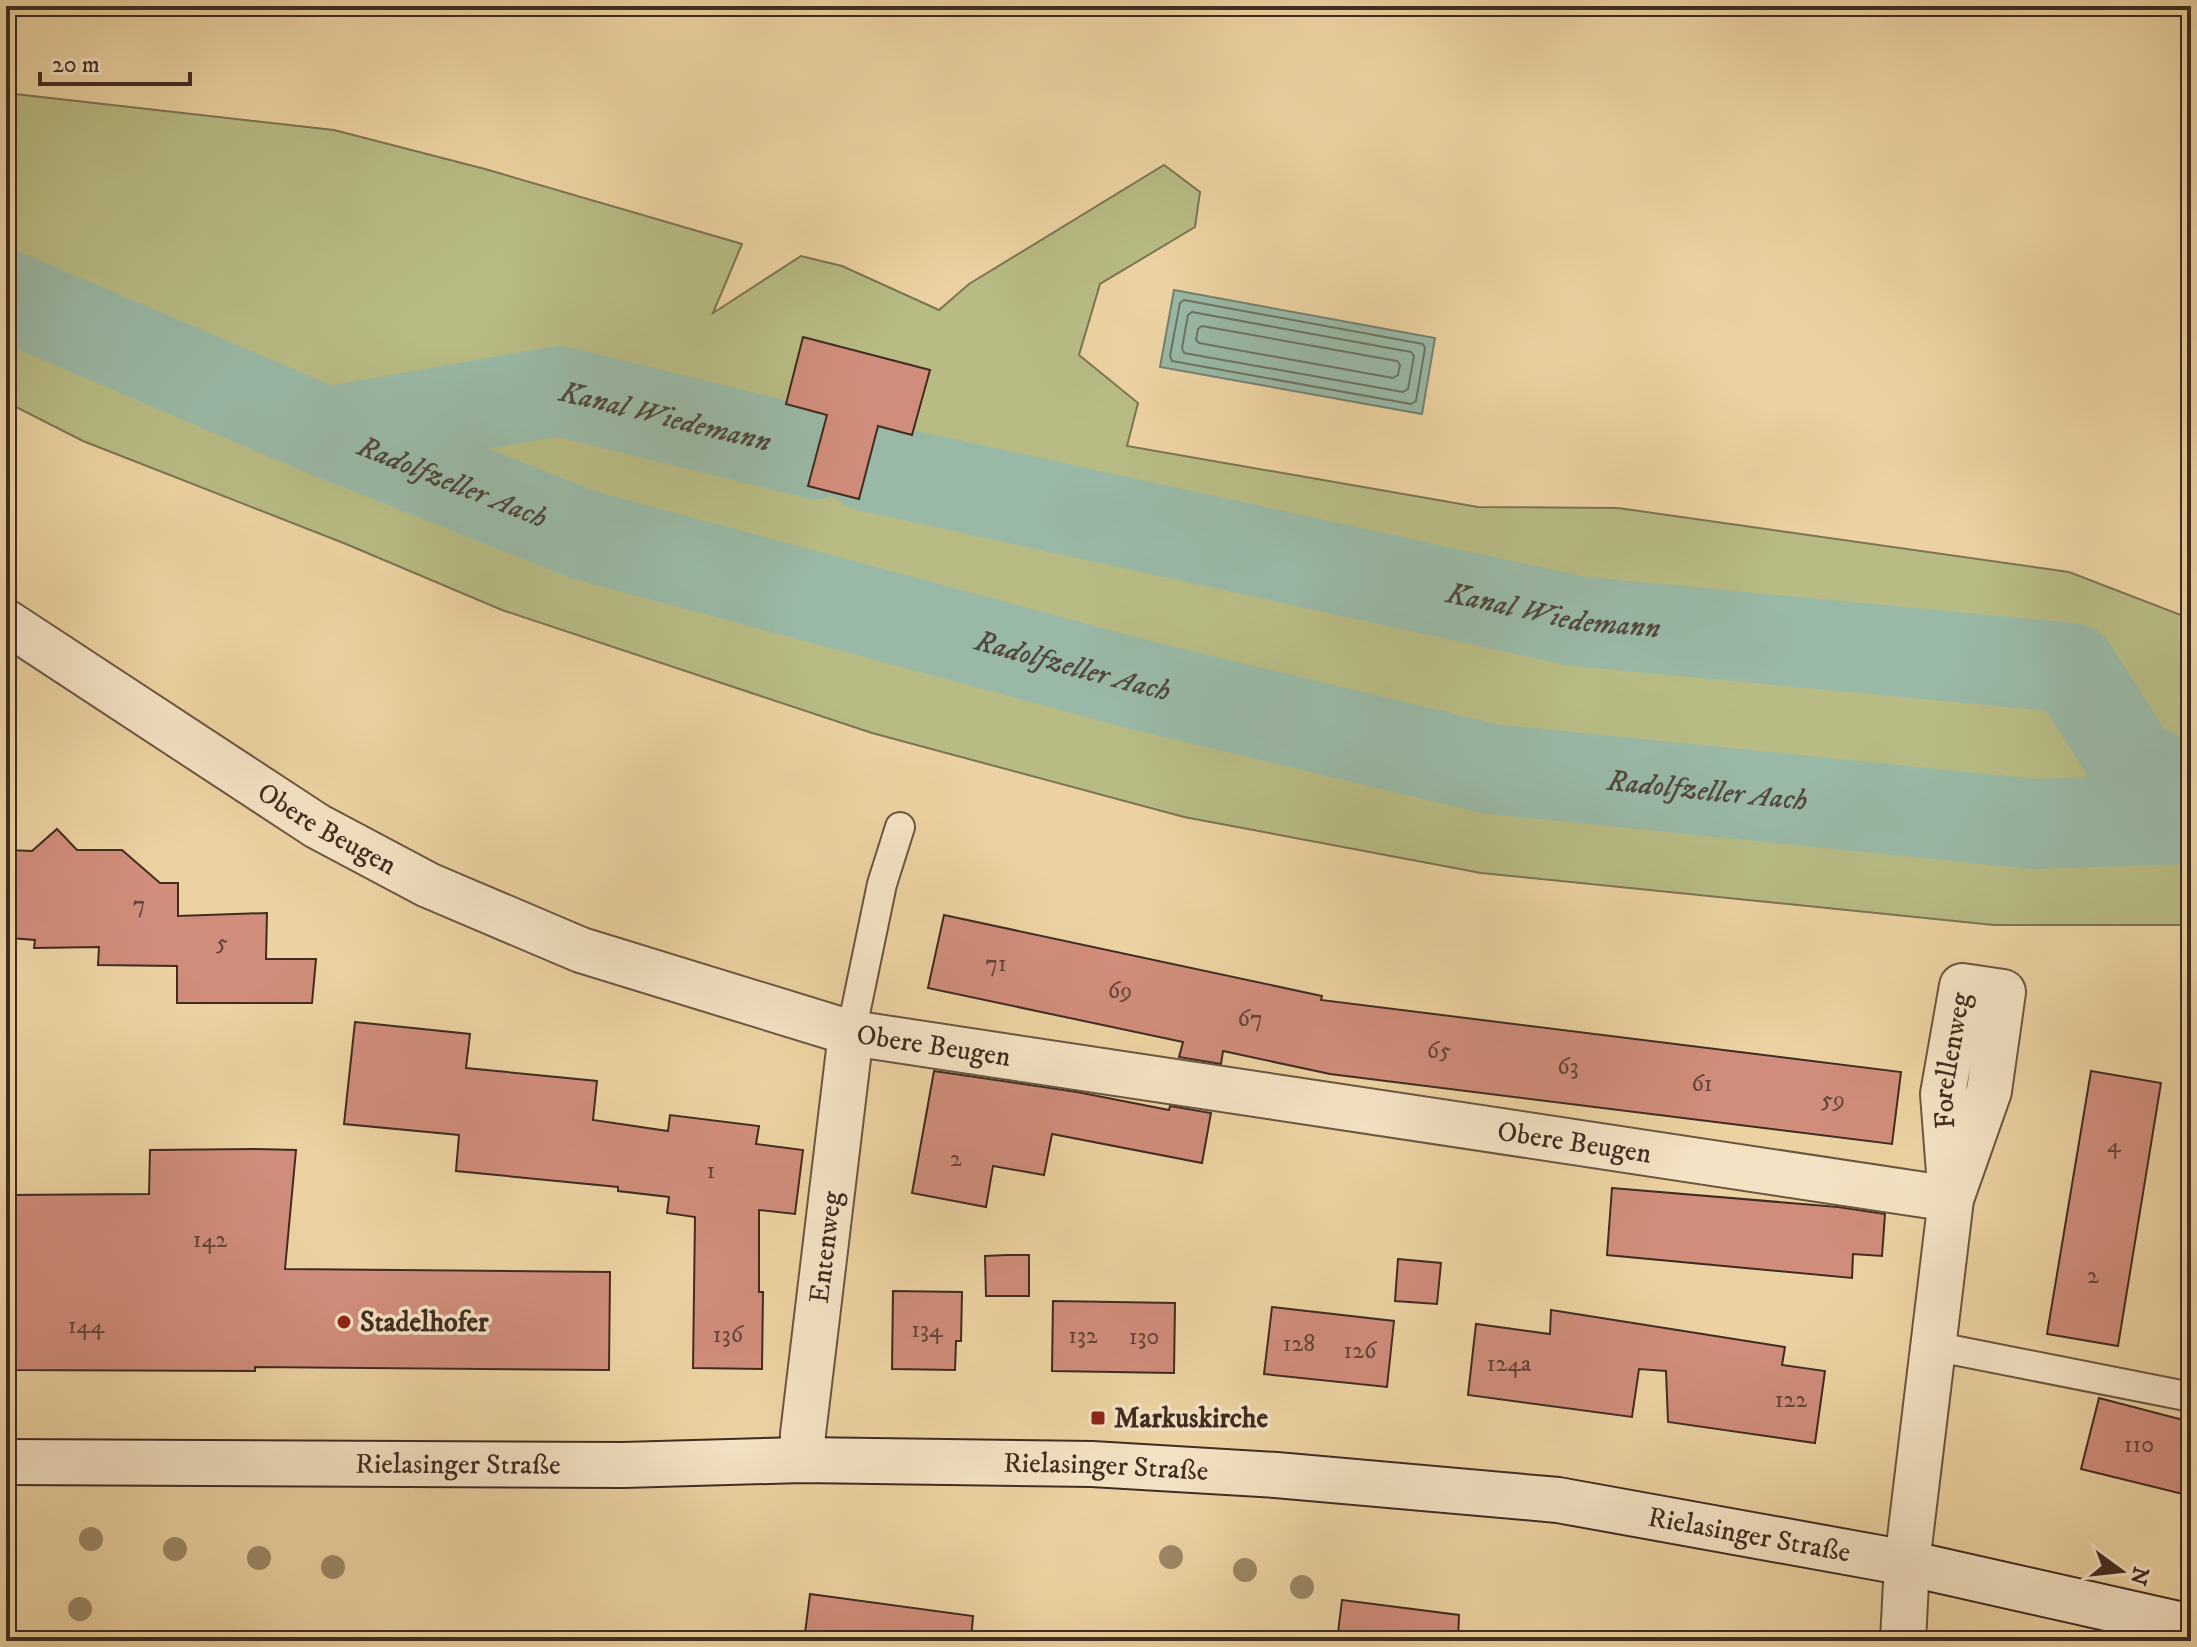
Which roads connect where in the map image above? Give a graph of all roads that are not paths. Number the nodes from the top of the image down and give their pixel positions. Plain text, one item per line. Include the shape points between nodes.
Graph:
1 (6, 622) edge
2 (900, 827) dead end
3 (851, 1033) junction
4 (1933, 1346) junction
5 (2191, 1397) edge
6 (802, 1460) junction
7 (6, 1462) edge
8 (1907, 1563) junction
9 (2191, 1627) edge
10 (1903, 1641) edge

1 - 3 street, Obere Beugen via 317,826 428,885 581,950
2 - 3 lane via 882,884
3 - 4 street, Obere Beugen via 1951,1199
3 - 6 street, Entenweg
4 - 5 lane
4 - 8 street
6 - 7 street, Rielasinger Straße via 623,1465
6 - 8 street, Rielasinger Straße via 1107,1465 1558,1500
8 - 9 street, Rielasinger Straße
8 - 10 street

